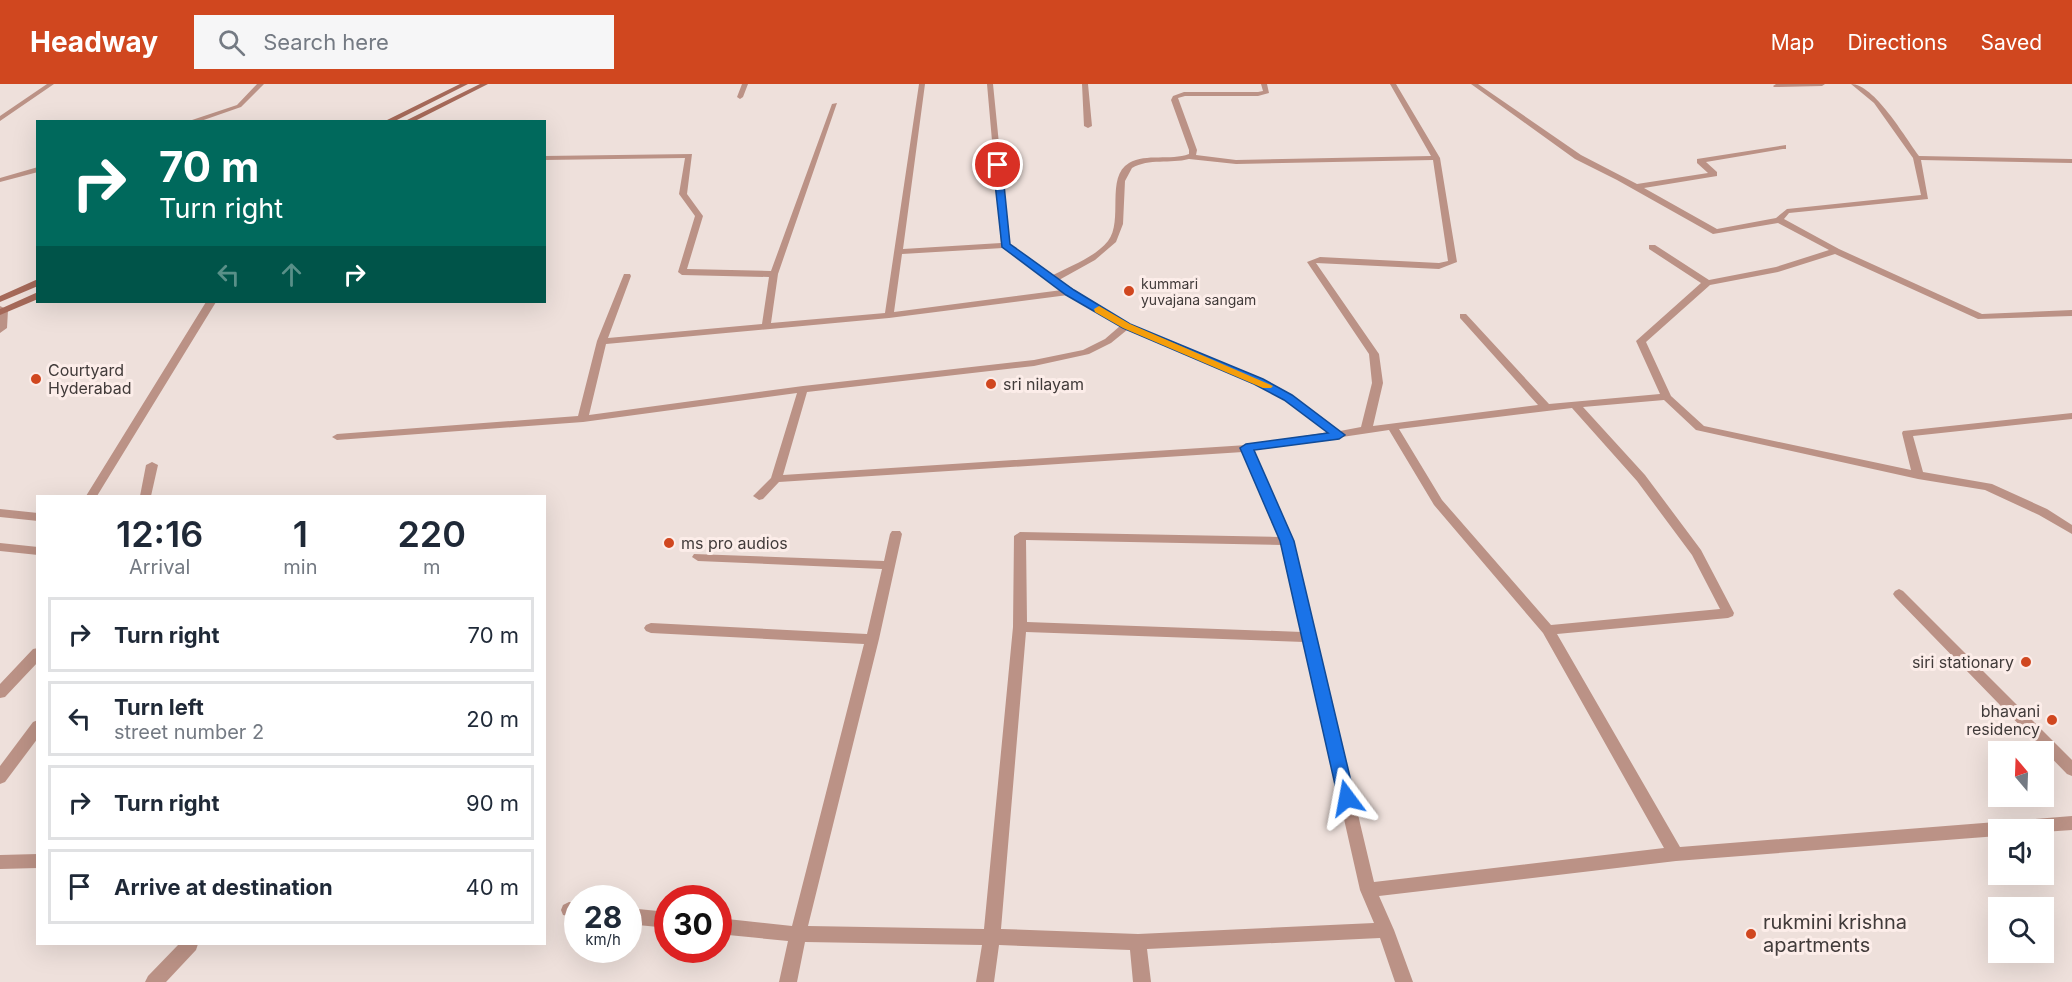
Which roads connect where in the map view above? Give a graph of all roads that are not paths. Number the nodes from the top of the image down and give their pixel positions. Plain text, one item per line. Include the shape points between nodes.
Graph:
1 (51, 84) edge
2 (261, 84) edge
3 (465, 84) edge
4 (485, 84) edge
5 (745, 84) edge
6 (922, 84) edge
7 (990, 84) edge
8 (1085, 84) edge
9 (1264, 84) edge
10 (1393, 84) edge
11 (1474, 84) edge
12 (1822, 84) edge
13 (1854, 84) edge
14 (1776, 86) dead end
15 (740, 97) dead end
16 (835, 104) dead end
17 (0, 118) edge
18 (195, 120) edge
19 (390, 120) edge
20 (410, 120) edge
21 (1088, 126) dead end
22 (1783, 147) dead end
23 (1190, 157) junction
24 (1436, 158) junction
25 (1917, 158) junction
26 (546, 159) edge
27 (2072, 161) edge
28 (36, 170) edge
29 (0, 180) edge
30 (1636, 187) junction
31 (1779, 220) junction
32 (1005, 245) junction
33 (1652, 247) dead end
34 (1836, 251) junction
35 (898, 252) junction
36 (774, 274) junction
37 (627, 276) dead end
38 (1053, 279) junction
39 (36, 283) edge
40 (1707, 284) junction
41 (1070, 292) junction
42 (36, 296) edge
43 (0, 299) edge
44 (210, 303) edge
45 (1, 310) edge
46 (2072, 313) edge
47 (889, 315) junction
48 (1463, 316) dead end
49 (766, 326) junction
50 (1126, 326) junction
51 (0, 330) edge
52 (602, 340) junction
53 (804, 389) junction
54 (1666, 397) junction
55 (1574, 404) junction
56 (1546, 407) junction
57 (2072, 416) edge
58 (583, 419) junction
59 (1392, 426) junction
60 (1366, 429) junction
61 (1339, 435) junction
62 (337, 437) dead end
63 (1246, 448) junction
64 (153, 465) dead end
65 (1918, 475) junction
66 (776, 478) junction
67 (92, 495) edge
68 (145, 495) edge
69 (759, 496) dead end
70 (0, 513) edge
71 (36, 517) edge
72 (2072, 530) edge
73 (896, 534) dead end
74 (1287, 541) junction
75 (0, 548) edge
76 (36, 551) edge
77 (698, 557) dead end
78 (888, 565) junction
79 (1899, 594) dead end
80 (1020, 627) junction
81 (651, 628) dead end
82 (1548, 630) junction
83 (1308, 637) junction
84 (872, 639) junction
85 (36, 654) edge
86 (0, 693) edge
87 (36, 729) edge
88 (2072, 770) edge
89 (0, 778) edge
90 (2072, 823) edge
91 (1676, 854) junction
92 (36, 861) edge
93 (0, 862) edge
94 (1368, 890) junction
95 (732, 927) edge
96 (1386, 930) junction
97 (798, 934) junction
98 (992, 937) junction
99 (1138, 942) junction
100 (189, 945) edge
101 (154, 982) edge
102 (788, 982) edge
103 (985, 982) edge
104 (1142, 982) edge
105 (1404, 982) edge

1 - 17 street
2 - 18 street via 239,106
3 - 19 main road
4 - 20 main road
5 - 15 street
6 - 35 street
7 - 32 street
8 - 21 street
9 - 23 street via 1267,92 1258,94 1175,97 1192,150
10 - 24 street
11 - 30 street via 1578,157
12 - 14 street
13 - 25 street via 1876,102
16 - 36 street
22 - 30 street via 1700,161 1714,174
23 - 24 street via 1236,162
23 - 38 street via 1138,162 1128,167 1123,176 1118,229 1112,242
24 - 60 street via 1453,262 1438,266 1311,262 1376,360 1378,389
25 - 27 street
25 - 31 street via 1925,197 1787,212
26 - 36 street via 689,156 683,194 699,216 682,272
28 - 29 street
30 - 31 street via 1716,232
31 - 34 street
32 - 35 street
32 - 38 street
33 - 40 street
34 - 40 street via 1778,269
34 - 46 street via 1981,317
35 - 47 street
36 - 49 street
37 - 52 street
38 - 41 street
39 - 43 main road
40 - 54 street via 1641,341
41 - 47 street
41 - 50 street
42 - 45 main road
44 - 67 street
45 - 51 street
47 - 49 street
48 - 56 street
49 - 52 street
50 - 53 street via 1108,341 1061,359
50 - 61 street via 1258,381 1288,397
52 - 58 street
53 - 58 street
53 - 66 street
54 - 55 street
54 - 65 street via 1700,428
55 - 56 street
55 - 82 street via 1648,487 1697,554 1728,613
56 - 59 street
57 - 65 street via 1907,433
58 - 62 street
59 - 60 street
59 - 82 street via 1438,502
60 - 61 street
61 - 63 street
63 - 66 street
63 - 74 street
64 - 68 street
65 - 72 street via 1988,487
66 - 69 street
70 - 71 street
73 - 78 street
74 - 80 street via 1020,536
74 - 83 street
75 - 76 street
77 - 78 street
78 - 84 street
79 - 88 street
80 - 83 street
80 - 98 street
81 - 84 street
82 - 91 street
83 - 94 street
84 - 97 street
85 - 86 street
87 - 89 street
90 - 91 street
91 - 94 street
92 - 93 street
94 - 96 street
95 - 97 street
96 - 99 street
96 - 105 street
97 - 98 street
97 - 102 street
98 - 99 street
98 - 103 street
99 - 104 street
100 - 101 street

